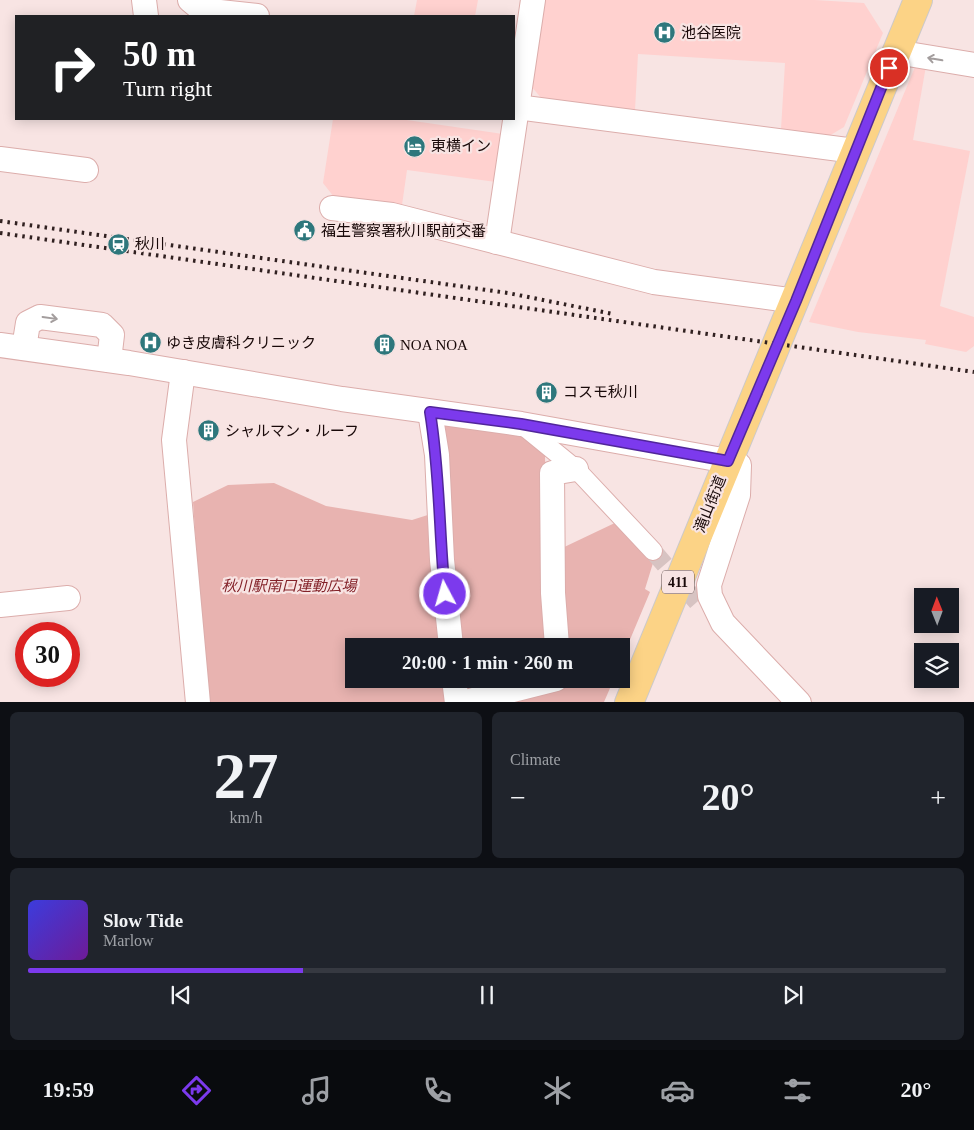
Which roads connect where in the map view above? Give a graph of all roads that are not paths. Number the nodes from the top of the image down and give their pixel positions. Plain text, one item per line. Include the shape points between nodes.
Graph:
1 (144, 0) edge
2 (190, 0) edge
3 (532, 0) edge
4 (918, 0) edge
5 (146, 15) edge
6 (227, 15) edge
7 (896, 52) junction
8 (974, 65) edge
9 (517, 107) junction
10 (854, 151) junction
11 (0, 159) edge
12 (86, 170) dead end
13 (332, 208) dead end
14 (497, 242) junction
15 (796, 301) junction
16 (0, 345) edge
17 (24, 348) junction
18 (109, 360) junction
19 (183, 372) junction
20 (430, 412) junction
21 (521, 424) junction
22 (728, 461) junction
23 (576, 469) junction
24 (653, 551) tunnel mouth
25 (68, 598) dead end
26 (0, 605) edge
27 (450, 638) edge
28 (556, 638) edge
29 (455, 688) edge
30 (519, 688) edge
31 (198, 702) edge
32 (457, 702) edge
33 (462, 702) edge
34 (629, 702) edge
35 (799, 702) edge

1 - 5 street
2 - 6 street via 202,10
3 - 9 street
4 - 7 highway, 滝山街道 / 411
8 -> 7 street
7 - 10 highway, 滝山街道 / 411
9 - 10 street
9 - 14 street
10 - 15 highway, 滝山街道 / 411
11 - 12 street
13 - 14 street via 392,215
14 - 15 street via 654,282
15 - 22 highway, 滝山街道 / 411
16 - 17 street
17 - 18 street
17 -> 18 street via 28,323 40,316 102,326 112,335
18 - 19 street
19 - 20 street
19 - 31 street via 174,440
20 - 21 street
20 - 27 street via 437,455 442,560
21 - 22 street
21 - 23 street
22 - 34 highway, 滝山街道 / 411
22 - 35 street via 739,465 738,495 710,585 707,606
23 - 24 street
23 - 28 street via 552,474
25 - 26 street
29 - 32 street
30 - 33 street

